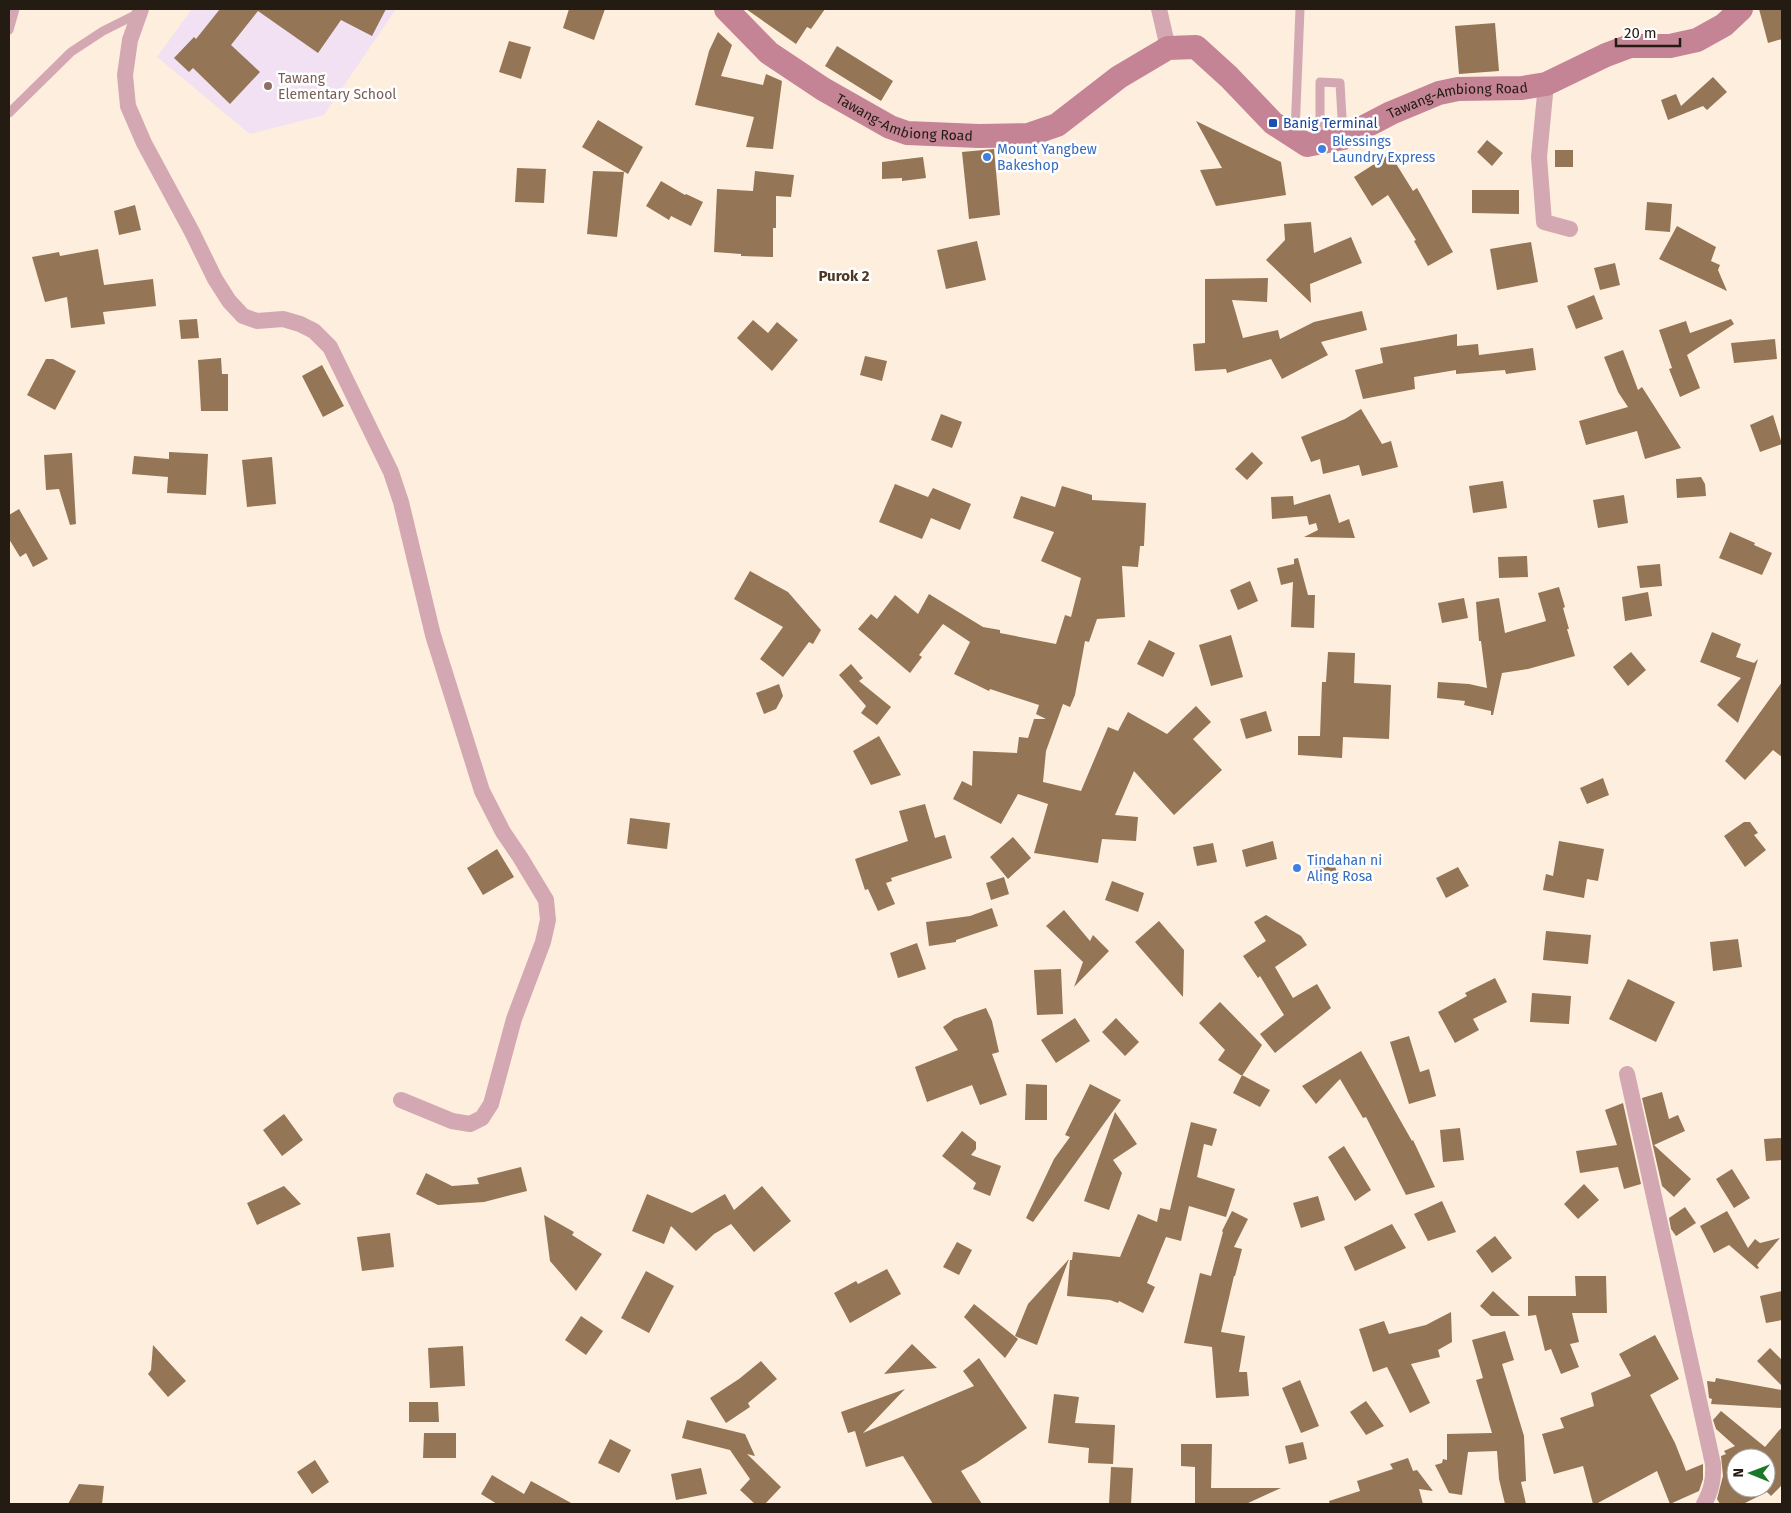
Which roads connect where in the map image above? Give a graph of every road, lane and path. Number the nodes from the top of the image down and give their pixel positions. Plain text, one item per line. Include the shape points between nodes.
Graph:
1 (14, 9) edge
2 (726, 9) edge
3 (1159, 9) edge
4 (1300, 9) edge
5 (1741, 9) edge
6 (140, 11) edge
7 (9, 30) edge
8 (1168, 48) junction
9 (1546, 84) junction
10 (9, 113) edge
11 (1343, 138) junction
12 (1295, 139) junction
13 (1320, 143) junction
14 (1570, 229) dead end
15 (1626, 1074) dead end
16 (401, 1100) dead end
17 (1704, 1504) edge

1 - 7 lane
2 - 8 main road, Tawang-Ambiong Road via 769,53 883,123 908,133 1028,135 1057,125 1119,77
3 - 8 street
4 - 12 lane
5 - 9 main road, Tawang-Ambiong Road via 1724,25 1697,40 1670,46 1630,46
6 - 10 lane via 71,52
6 - 16 street via 130,40 125,75 128,106 144,143 229,301 243,316 257,321 282,320 300,324 314,331 330,347 391,472 433,635 482,791 503,832 546,900 548,920 544,942 514,1019 490,1104 482,1118 470,1124 452,1121
8 - 12 main road, Tawang-Ambiong Road via 1196,48 1273,123
9 - 11 main road, Tawang-Ambiong Road via 1439,93
9 - 14 street via 1539,157 1544,222
11 - 13 main road, Tawang-Ambiong Road
11 - 13 lane via 1340,83 1320,82
12 - 13 main road, Tawang-Ambiong Road via 1307,145
15 - 17 street via 1713,1464 1711,1492

